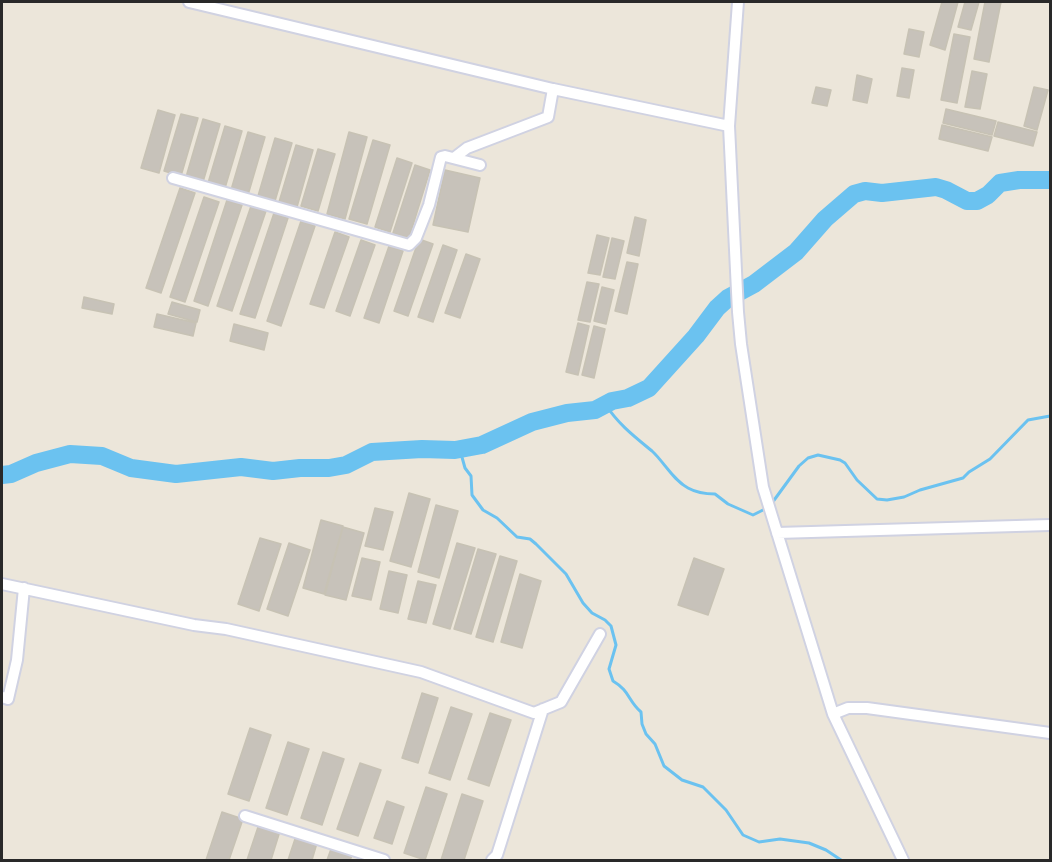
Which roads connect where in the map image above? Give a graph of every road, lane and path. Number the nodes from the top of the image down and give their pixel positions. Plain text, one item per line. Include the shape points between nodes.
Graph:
1 (189, 2) edge
2 (738, 2) edge
3 (554, 89) junction
4 (729, 126) junction
5 (454, 158) junction
6 (480, 165) dead end
7 (173, 178) dead end
8 (1050, 525) edge
9 (777, 533) junction
10 (2, 584) edge
11 (24, 588) junction
12 (600, 634) dead end
13 (2, 698) edge
14 (543, 709) junction
15 (833, 714) junction
16 (1050, 733) edge
17 (245, 816) dead end
18 (384, 861) edge
19 (492, 861) edge
20 (903, 861) edge

1 - 3 street
2 - 4 street
3 - 4 street
3 - 5 street via 548,117 467,148
4 - 9 street via 741,344 765,498
5 - 6 street
5 - 7 street via 441,157 429,204 416,238 409,245
8 - 9 street
9 - 15 street
10 - 11 street
11 - 13 street via 17,660 8,699
11 - 14 street via 422,672 534,713
12 - 14 street via 561,702
14 - 19 street
15 - 16 street via 848,708 867,708
15 - 20 street
17 - 18 street

